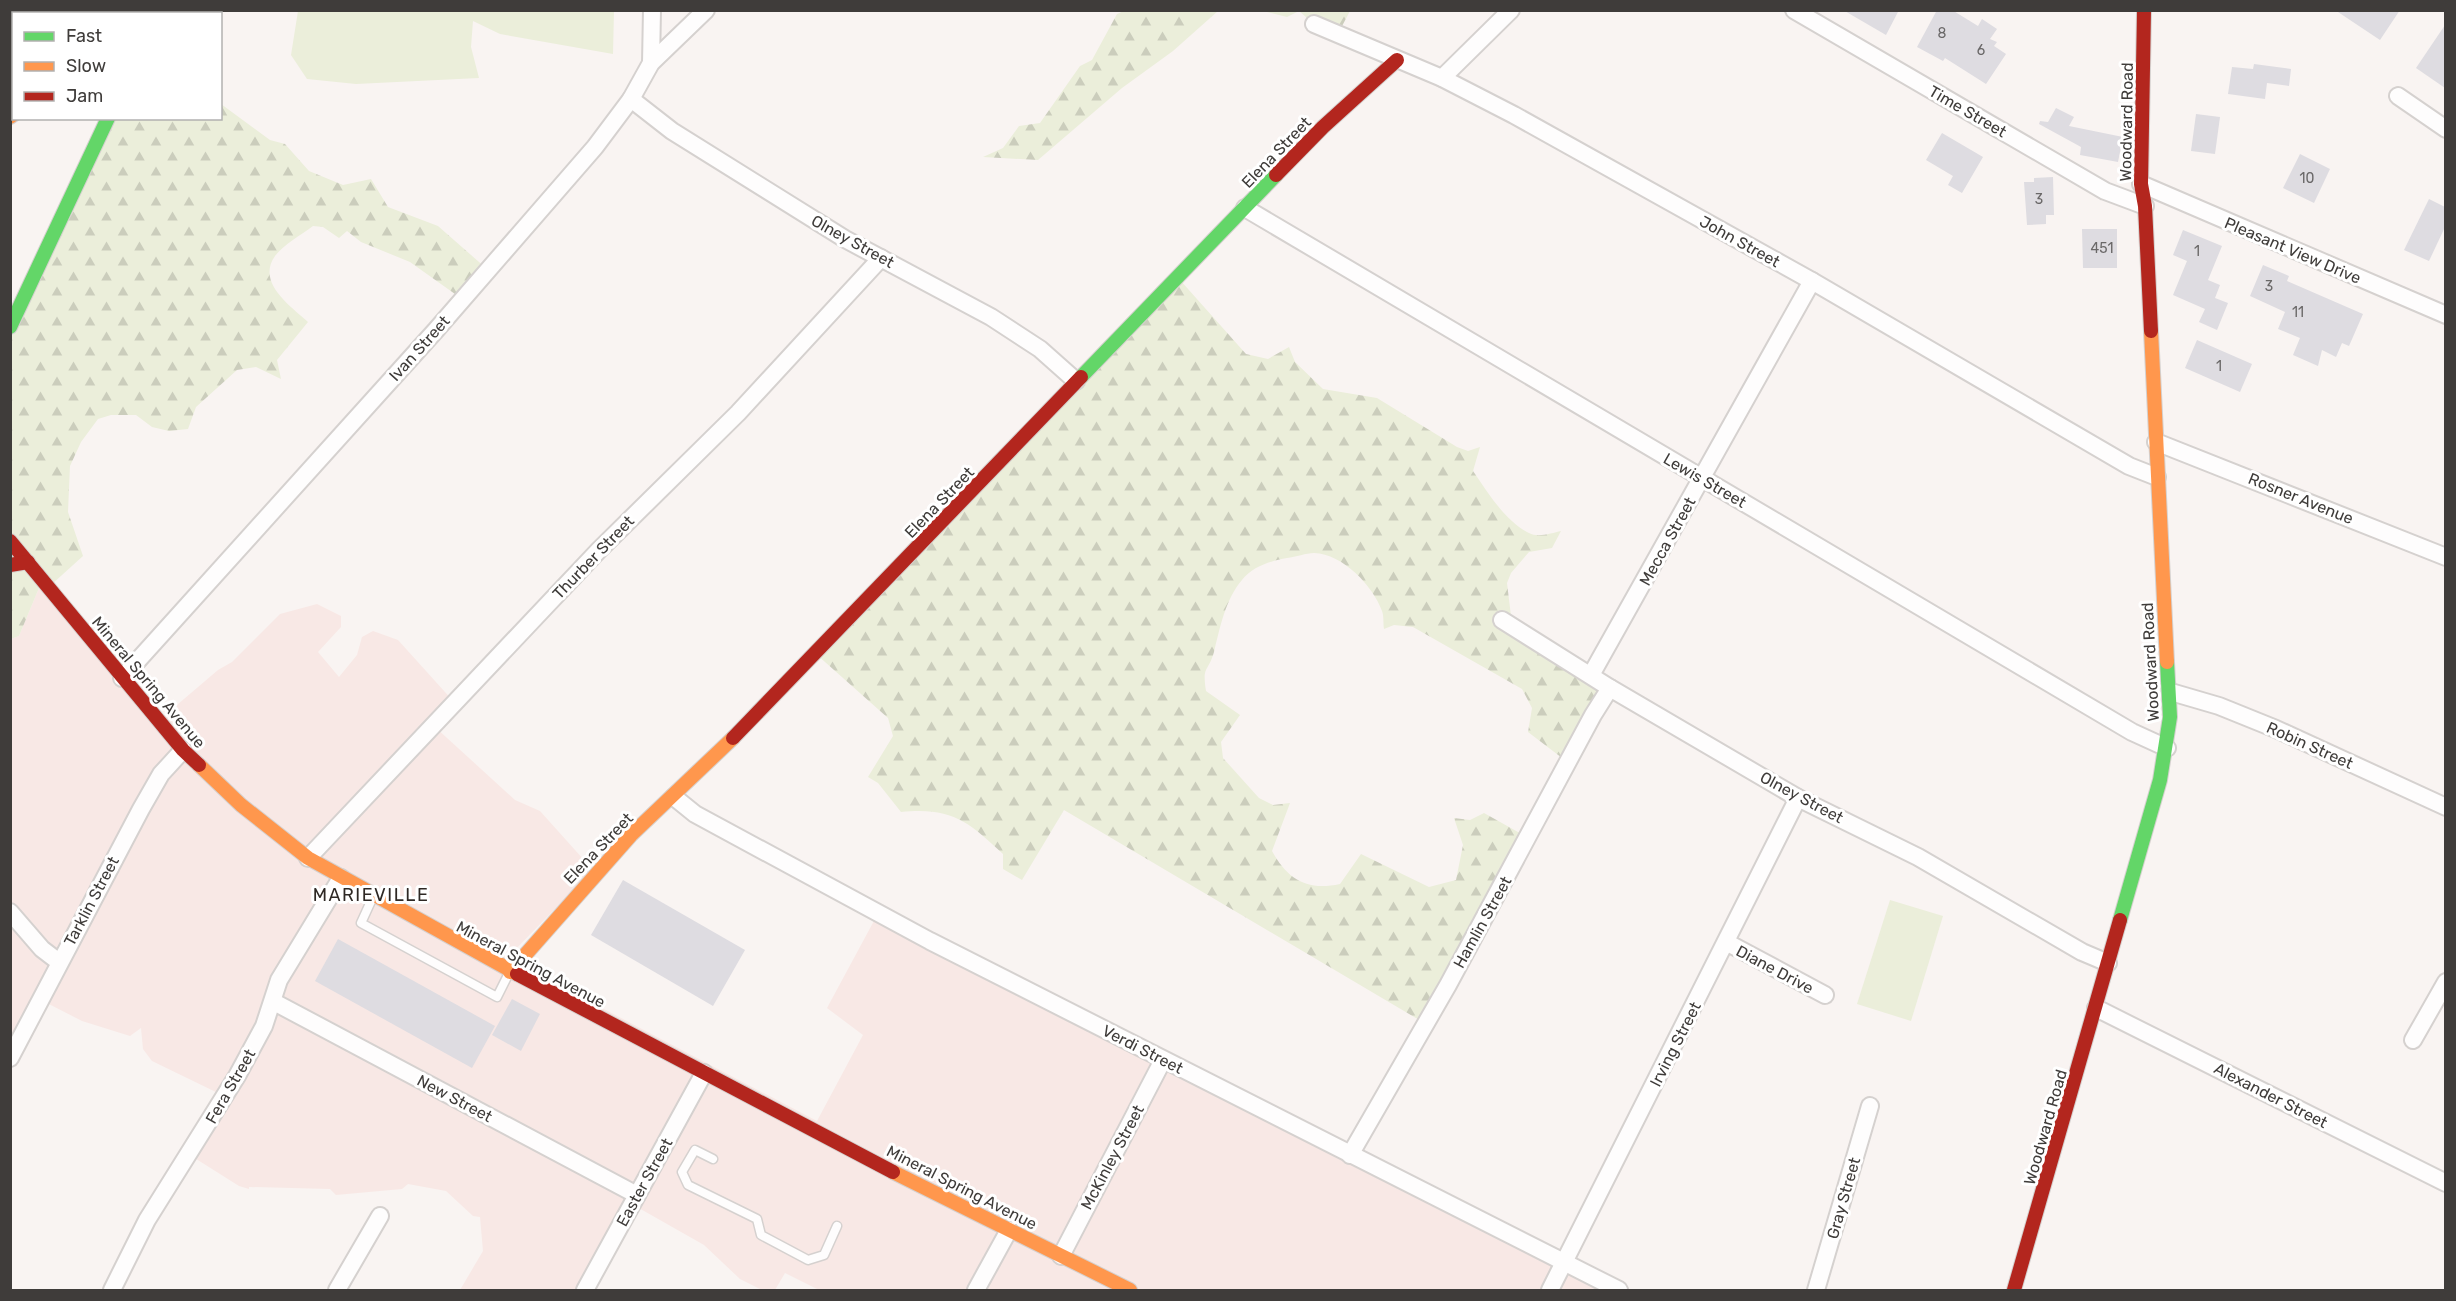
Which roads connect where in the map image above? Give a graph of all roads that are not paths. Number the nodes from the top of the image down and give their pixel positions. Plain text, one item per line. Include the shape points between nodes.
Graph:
1 (652, 10) edge
2 (706, 10) edge
3 (1511, 10) edge
4 (1794, 10) edge
5 (2144, 10) edge
6 (1314, 24) dead end
7 (1397, 60) junction
8 (651, 63) junction
9 (1442, 78) junction
10 (2398, 96) dead end
11 (631, 99) junction
12 (107, 120) edge
13 (2445, 129) edge
14 (2141, 184) junction
15 (2145, 206) junction
16 (1245, 208) junction
17 (881, 258) junction
18 (1812, 281) junction
19 (2445, 315) edge
20 (10, 327) edge
21 (1076, 381) junction
22 (2156, 442) junction
23 (2157, 477) junction
24 (1702, 479) junction
25 (10, 541) edge
26 (2445, 557) edge
27 (28, 562) junction
28 (10, 565) edge
29 (1502, 620) dead end
30 (1591, 675) junction
31 (122, 678) junction
32 (1610, 688) junction
33 (2171, 692) junction
34 (2167, 748) junction
35 (183, 750) junction
36 (674, 797) junction
37 (1798, 798) junction
38 (2445, 807) edge
39 (308, 858) junction
40 (341, 878) junction
41 (374, 896) junction
42 (10, 912) edge
43 (1726, 942) junction
44 (59, 962) junction
45 (2108, 963) junction
46 (510, 972) junction
47 (2445, 982) edge
48 (1825, 995) dead end
49 (274, 1002) junction
50 (2096, 1008) junction
51 (2414, 1040) dead end
52 (10, 1058) edge
53 (1164, 1060) junction
54 (704, 1073) junction
55 (1870, 1106) dead end
56 (1350, 1155) junction
57 (713, 1159) dead end
58 (2445, 1183) edge
59 (637, 1195) junction
60 (380, 1216) dead end
61 (837, 1226) dead end
62 (1010, 1230) junction
63 (1061, 1256) junction
64 (1564, 1264) junction
65 (112, 1290) edge
66 (337, 1290) edge
67 (585, 1290) edge
68 (976, 1290) edge
69 (1130, 1290) edge
70 (1550, 1290) edge
71 (1619, 1290) edge
72 (1816, 1290) edge
73 (2014, 1290) edge

1 - 8 street
2 - 8 street, Ivan Street
3 - 9 street
4 - 15 street, Time Street via 2105,191
5 - 14 main road, Woodward Road
6 - 7 street, John Street
7 - 9 street, John Street
7 - 16 main road, Elena Street via 1323,127
8 - 11 street, Ivan Street
9 - 18 street, John Street
10 - 13 street
11 - 17 street, Olney Street via 672,131
11 - 31 street, Ivan Street via 595,147 436,330
12 - 20 main road
14 - 15 main road, Woodward Road
14 - 19 street, Pleasant View Drive
15 - 22 main road, Woodward Road
16 - 21 main road, Elena Street
16 - 24 street, Lewis Street
17 - 21 street, Olney Street via 991,317 1040,349
17 - 39 street, Thurber Street via 738,413 598,551
18 - 23 street, John Street via 2129,466
18 - 24 street, Mecca Street
21 - 36 main road, Elena Street via 977,488
22 - 23 main road, Woodward Road
22 - 26 street, Rosner Avenue
23 - 33 main road, Woodward Road
24 - 30 street, Mecca Street
24 - 34 street, Lewis Street via 2132,732
25 - 27 main road, Mineral Spring Avenue
27 - 28 main road
27 - 31 main road, Mineral Spring Avenue
29 - 30 street, Olney Street
30 - 32 street, Olney Street
31 - 35 main road, Mineral Spring Avenue
32 - 37 street, Olney Street
32 - 56 street, Hamlin Street
33 - 34 main road, Woodward Road
33 - 38 street, Robin Street via 2219,706
34 - 45 main road, Woodward Road
35 - 39 main road, Mineral Spring Avenue via 241,805
35 - 44 street, Tarklin Street via 141,808
36 - 46 main road, Elena Street via 631,836
36 - 53 street, Verdi Street via 695,814 930,941
37 - 43 street, Irving Street
37 - 45 street, Olney Street via 1918,857 2082,952
39 - 40 main road, Mineral Spring Avenue
40 - 41 main road, Mineral Spring Avenue
40 - 49 street, Fera Street via 279,980
41 - 46 main road, Mineral Spring Avenue
41 - 46 lane via 361,923 497,997
42 - 44 street via 42,949
43 - 48 street, Diane Drive
43 - 64 street, Irving Street
44 - 52 street, Tarklin Street
45 - 50 main road, Woodward Road
46 - 54 main road, Mineral Spring Avenue
47 - 51 street
49 - 59 street, New Street
49 - 65 street, Fera Street via 237,1076 147,1220
50 - 58 street, Alexander Street
50 - 73 main road, Woodward Road
53 - 56 street, Verdi Street
53 - 63 street, McKinley Street
54 - 59 street, Easter Street
54 - 62 main road, Mineral Spring Avenue
55 - 72 street, Gray Street
56 - 64 street, Verdi Street
57 - 61 lane via 695,1150 682,1173 688,1185 757,1219 761,1235 808,1260 824,1255
59 - 67 street, Easter Street
60 - 66 street
62 - 63 main road, Mineral Spring Avenue
62 - 68 street
63 - 69 main road, Mineral Spring Avenue
64 - 70 street, Irving Street
64 - 71 street, Verdi Street

